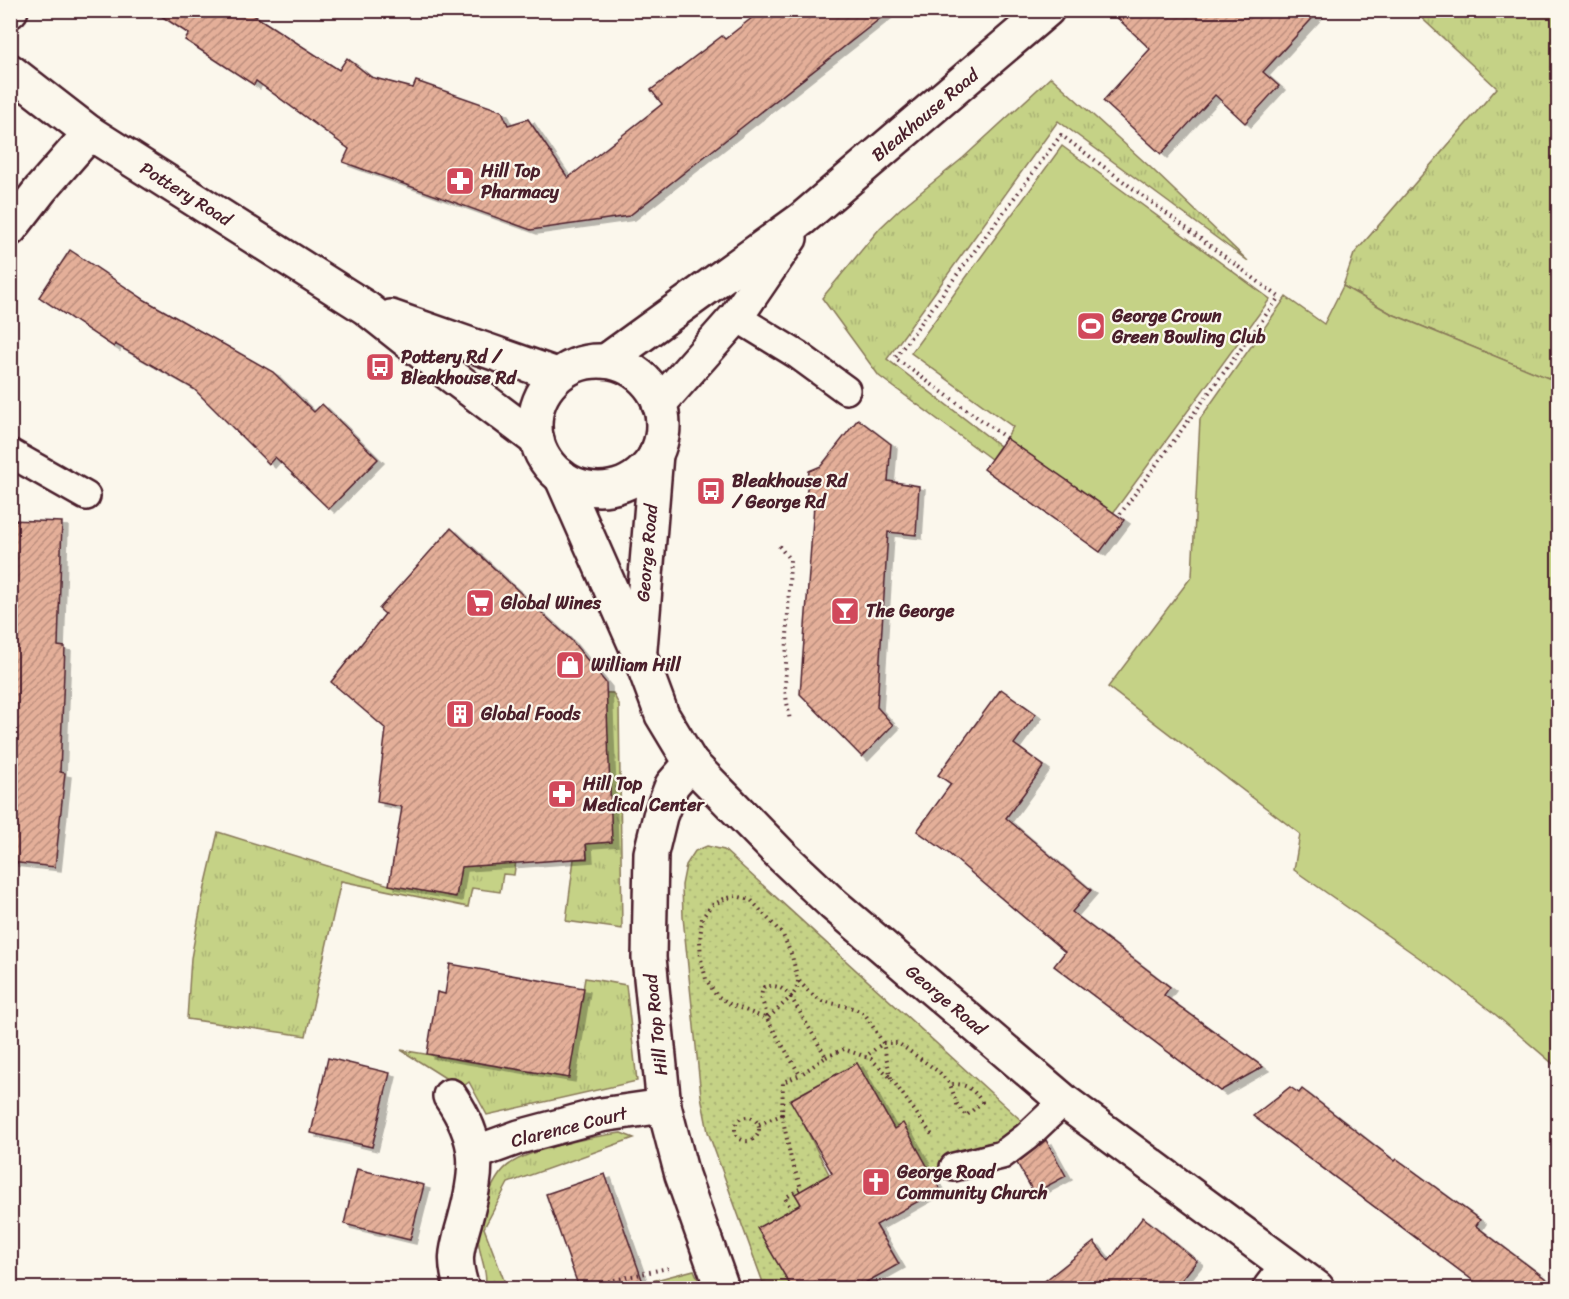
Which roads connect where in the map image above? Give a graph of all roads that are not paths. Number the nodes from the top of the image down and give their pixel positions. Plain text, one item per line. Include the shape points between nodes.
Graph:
1 (1047, 10) edge
2 (10, 71) edge
3 (90, 133) junction
4 (802, 219) junction
5 (10, 229) edge
6 (366, 308) junction
7 (736, 317) junction
8 (606, 361) junction
9 (558, 375) junction
10 (846, 390) dead end
11 (659, 404) junction
12 (537, 440) junction
13 (10, 453) edge
14 (656, 454) junction
15 (561, 476) junction
16 (86, 496) dead end
17 (639, 653) junction
18 (691, 763) junction
19 (450, 1096) dead end
20 (1064, 1101) junction
21 (664, 1106) junction
22 (475, 1153) junction
23 (954, 1167) road end
24 (1278, 1277) edge
25 (462, 1288) edge
26 (722, 1288) edge
27 (1317, 1288) edge

1 - 4 street, Bleakhouse Road
2 - 3 street, Pottery Road
3 - 5 street
3 - 6 street, Pottery Road
4 - 7 street, Bleakhouse Road
4 - 8 street, Bleakhouse Road
6 - 9 street, Pottery Road
6 - 12 street, Pottery Road
7 - 10 lane
7 - 11 street, Bleakhouse Road
8 - 9 street via 587,362
8 - 11 street via 622,365 642,378
9 - 12 street via 540,398 535,420
11 - 14 street via 663,430
12 - 15 street via 548,464
13 - 16 lane
14 - 15 street via 640,473 608,488 579,485
14 - 17 street, George Road
15 - 17 street, George Road
17 - 18 street, George Road via 662,716
18 - 20 street, George Road via 833,904
18 - 21 street, Hill Top Road via 672,785 651,853 650,958
19 - 22 street via 462,1113
20 - 23 lane via 1002,1155
20 - 24 street, George Road
21 - 22 street, Clarence Court via 601,1115
21 - 26 street, Hill Top Road via 682,1175
22 - 25 street via 472,1194 456,1248 456,1270
24 - 27 street, George Road

